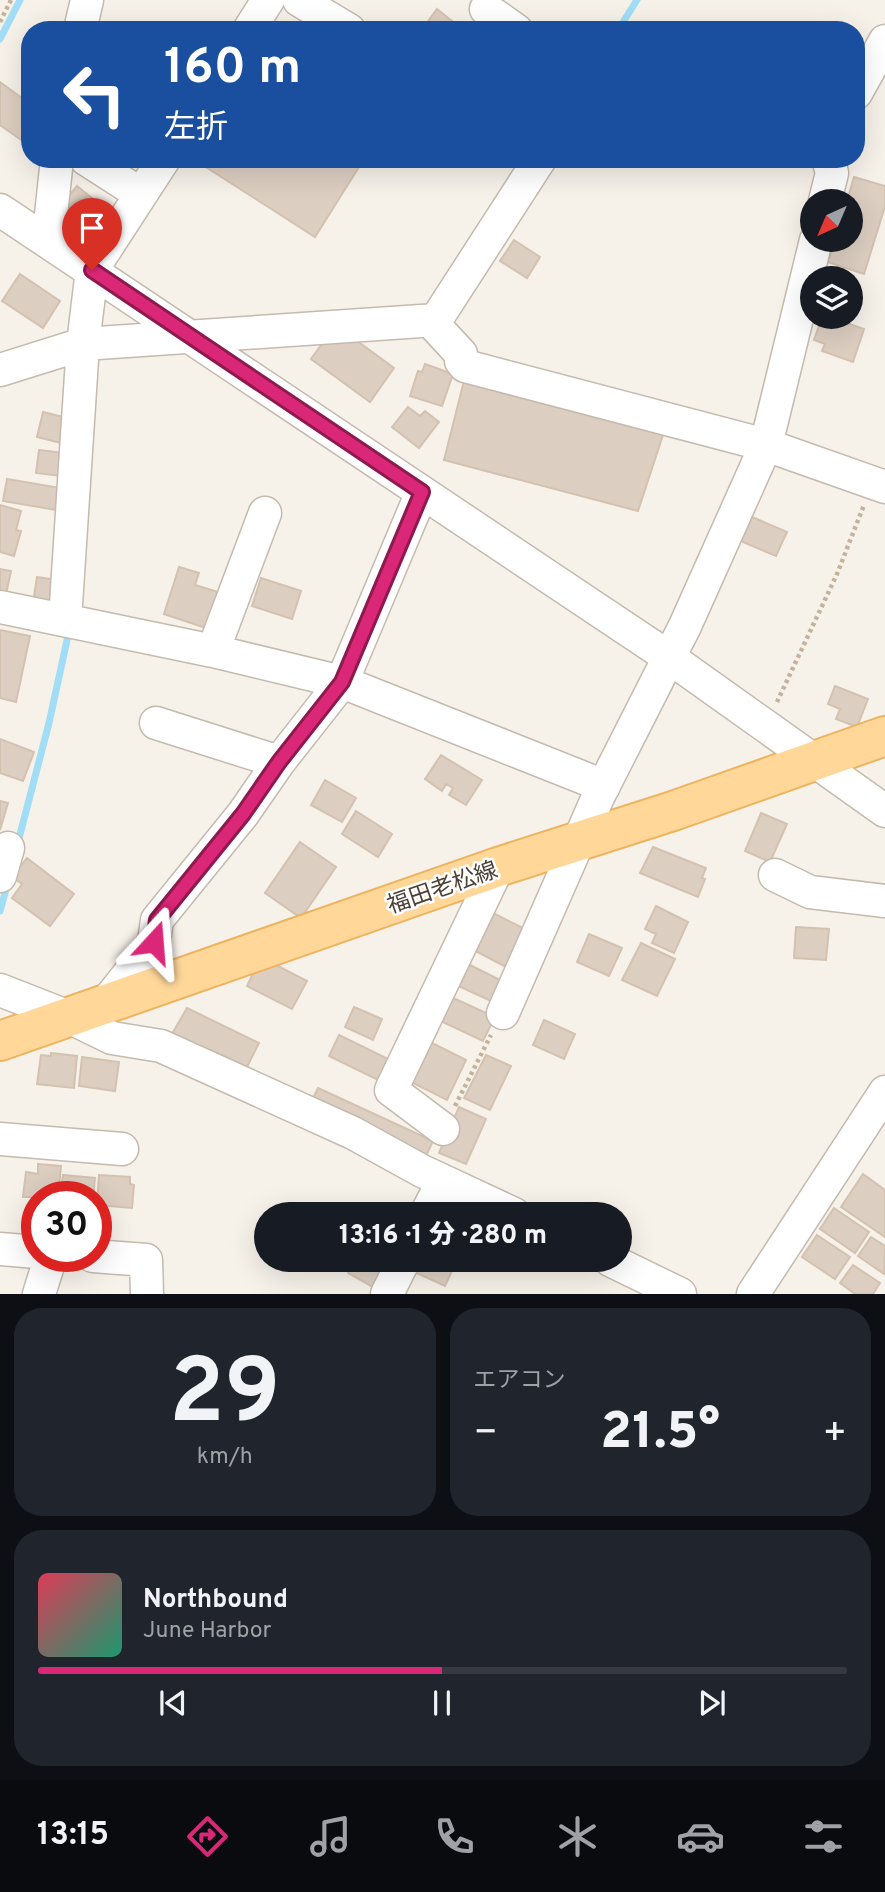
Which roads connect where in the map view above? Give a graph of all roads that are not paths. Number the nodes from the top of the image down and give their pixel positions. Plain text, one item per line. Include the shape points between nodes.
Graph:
1 (87, 0) edge
2 (268, 0) edge
3 (299, 0) edge
4 (81, 21) edge
5 (255, 21) edge
6 (334, 21) edge
7 (885, 41) edge
8 (865, 77) edge
9 (56, 168) edge
10 (100, 168) edge
11 (158, 168) edge
12 (534, 168) edge
13 (831, 168) edge
14 (131, 188) dead end
15 (828, 189) edge
16 (0, 210) edge
17 (52, 244) junction
18 (813, 252) edge
19 (92, 270) junction
20 (436, 320) junction
21 (191, 337) junction
22 (83, 344) junction
23 (0, 370) edge
24 (766, 445) junction
25 (879, 485) edge
26 (422, 492) junction
27 (265, 513) dead end
28 (0, 607) edge
29 (65, 620) junction
30 (213, 651) junction
31 (670, 658) junction
32 (342, 682) junction
33 (156, 723) dead end
34 (885, 736) edge
35 (816, 761) junction
36 (279, 762) junction
37 (604, 786) junction
38 (885, 811) edge
39 (579, 841) junction
40 (498, 867) junction
41 (775, 875) dead end
42 (885, 901) edge
43 (0, 990) edge
44 (106, 1003) junction
45 (503, 1013) road end
46 (69, 1017) junction
47 (0, 1041) edge
48 (885, 1093) edge
49 (443, 1129) road end
50 (0, 1139) edge
51 (122, 1149) dead end
52 (443, 1181) junction
53 (432, 1202) edge
54 (488, 1202) edge
55 (0, 1249) edge
56 (21, 1251) edge
57 (112, 1257) edge
58 (632, 1270) edge
59 (45, 1272) edge
60 (398, 1272) edge
61 (38, 1293) edge
62 (147, 1293) edge
63 (387, 1293) edge
64 (680, 1293) edge
65 (753, 1293) edge

1 - 4 street
2 - 5 street
3 - 6 street
7 - 8 street
9 - 17 street
10 - 14 street
11 - 19 street
12 - 20 street
13 - 15 street
16 - 17 street
17 - 19 street
18 - 24 street
19 - 21 street
19 - 22 street
20 - 21 street
20 - 24 street via 436,327 461,354 465,366
21 - 22 street
21 - 26 street
22 - 23 street
22 - 29 street
24 - 25 street
24 - 31 street
26 - 31 street
26 - 32 street
27 - 30 street
28 - 29 street
29 - 30 street
30 - 32 street
31 - 35 street
31 - 37 street
32 - 36 street
32 - 37 street
33 - 36 street
34 - 35 main road, 福田老松線
35 - 38 street
35 - 39 main road, 福田老松線
36 - 44 street via 157,920 154,942
37 - 39 street
39 - 40 main road, 福田老松線
39 - 45 street
40 - 44 main road, 福田老松線
40 - 49 street via 391,1090
41 - 42 street via 810,892
43 - 46 street
44 - 46 main road, 福田老松線
46 - 47 main road, 福田老松線
46 - 52 street via 112,1038 161,1046 353,1133
48 - 65 street
50 - 51 street
52 - 53 street
52 - 54 street
55 - 56 street
57 - 62 street via 146,1260
58 - 64 street
59 - 61 street
60 - 63 street

